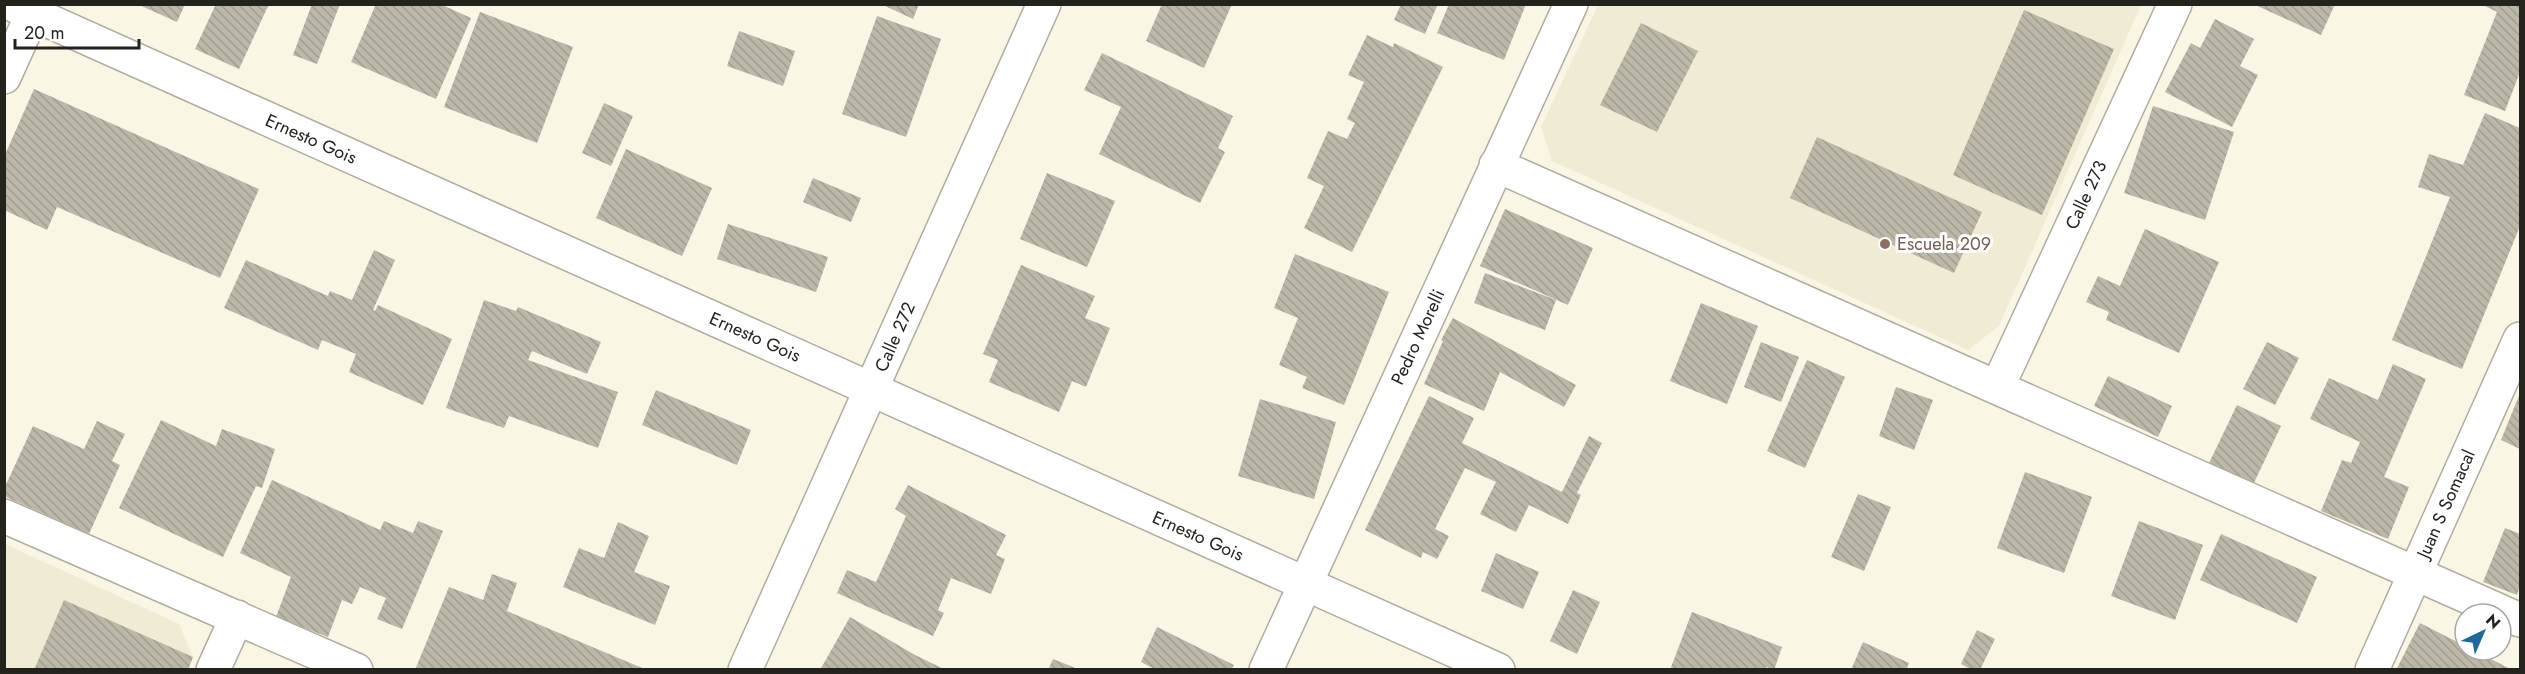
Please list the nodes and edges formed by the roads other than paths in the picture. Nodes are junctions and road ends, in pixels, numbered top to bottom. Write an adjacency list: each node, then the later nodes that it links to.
1 (1044, 4): 9 (street, Calle 272)
2 (1571, 4): 6 (street, Pedro Morelli)
3 (2175, 4): 8 (street, Calle 273)
4 (27, 8): 5 (street); 9 (street, Ernesto Gois)
5 (4, 77)
6 (1497, 165): 8 (street); 12 (street, Pedro Morelli)
7 (2520, 339): 11 (street, Juan S Somacal)
8 (1998, 386): 11 (street)
9 (872, 389): 12 (street, Ernesto Gois); 17 (street, Calle 272)
10 (4, 516): 13 (street)
11 (2416, 573): 14 (street); 20 (street, Juan S Somacal)
12 (1305, 584): 18 (street, Pedro Morelli); 19 (street, Ernesto Gois)
13 (237, 617): 15 (street); 16 (street)
14 (2520, 620)
15 (213, 669)
16 (356, 669)
17 (745, 669)
18 (1266, 669)
19 (1498, 669)
20 (2372, 669)

